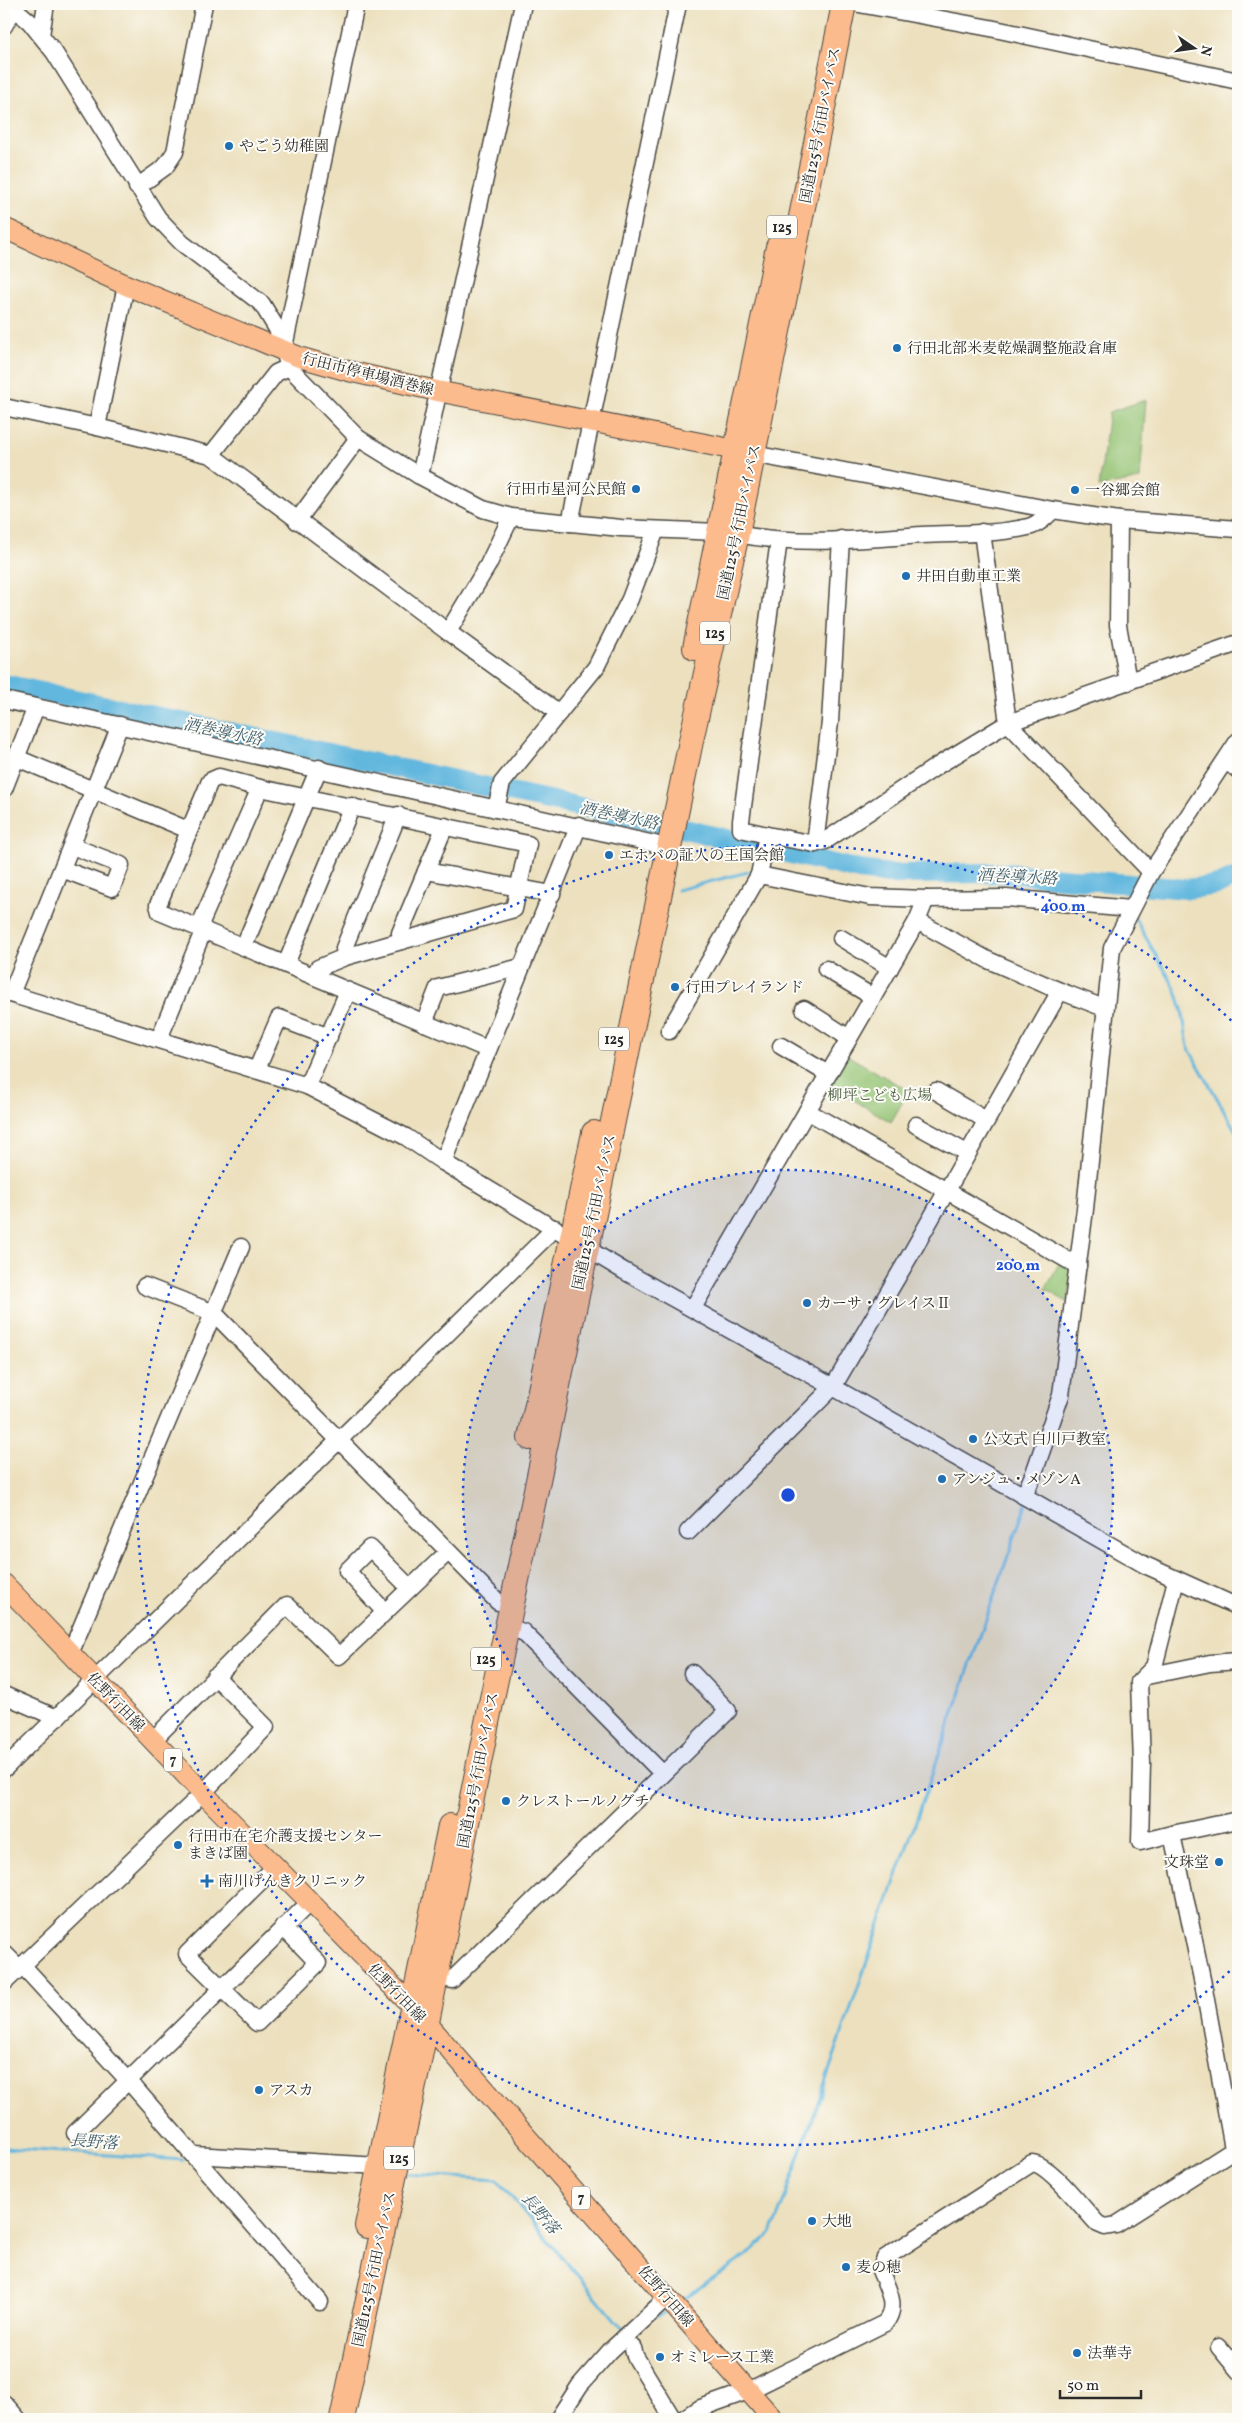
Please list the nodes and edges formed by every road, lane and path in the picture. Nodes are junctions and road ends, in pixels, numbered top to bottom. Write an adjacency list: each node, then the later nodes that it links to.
1 (46, 4): 13 (street)
2 (204, 4): 15 (street)
3 (356, 4): 18 (street)
4 (523, 4): 19 (street)
5 (678, 4): 21 (street)
6 (829, 4): 24 (highway, 国道125号 行田バイパス / 125)
7 (844, 4): 24 (highway, 国道125号 行田バイパス / 125)
8 (859, 4): 11 (street)
9 (12, 6): 12 (street); 13 (street)
10 (901, 6): 11 (street)
11 (953, 21): 14 (street)
12 (4, 26)
13 (41, 35): 15 (street)
14 (1238, 82)
15 (137, 187): 18 (street)
16 (4, 228): 17 (main road, 行田市停車場酒巻線)
17 (126, 285): 18 (main road, 行田市停車場酒巻線); 22 (street)
18 (286, 359): 19 (main road, 行田市停車場酒巻線); 23 (street); 25 (street)
19 (438, 391): 21 (main road, 行田市停車場酒巻線); 26 (street)
20 (4, 408): 22 (street)
21 (592, 420): 24 (main road, 行田市停車場酒巻線); 31 (street)
22 (97, 427): 25 (street)
23 (358, 438): 26 (street); 30 (street)
24 (744, 452): 27 (street); 35 (highway, 国道125号 行田バイパス / 125)
25 (210, 455): 30 (street)
26 (418, 475): 28 (street)
27 (1053, 510): 29 (street); 34 (street)
28 (511, 517): 31 (street); 38 (street)
29 (1119, 520): 32 (street); 40 (street)
30 (297, 521): 38 (street)
31 (570, 523): 33 (street)
32 (1238, 529)
33 (656, 530): 35 (street); 43 (street)
34 (982, 532): 36 (street); 44 (street)
35 (728, 533): 37 (street); 61 (highway, 国道125号 行田バイパス / 125)
36 (841, 539): 37 (street); 63 (street)
37 (779, 540): 62 (street)
38 (448, 632): 43 (street)
39 (1238, 643): 40 (street)
40 (1128, 682): 44 (street)
41 (4, 700): 42 (street)
42 (36, 707): 45 (street); 47 (street)
43 (559, 713): 55 (street)
44 (1008, 723): 63 (street); 68 (street)
45 (120, 725): 49 (street); 52 (street)
46 (1238, 741): 48 (street)
47 (16, 758): 51 (street); 52 (street)
48 (1232, 765): 68 (street)
49 (319, 768): 53 (street); 55 (street)
50 (260, 788): 53 (street); 59 (street); 74 (street)
51 (4, 789)
52 (94, 791): 59 (street); 64 (street)
53 (306, 797): 54 (street); 77 (street)
54 (352, 806): 56 (street); 79 (street)
55 (499, 806): 57 (street); 60 (street)
56 (398, 815): 58 (street); 78 (street)
57 (579, 825): 61 (street); 70 (street)
58 (445, 826): 60 (street); 66 (street)
59 (188, 830): 74 (street)
60 (495, 837): 69 (street)
61 (660, 842): 107 (highway, 国道125号 行田バイパス / 125)
62 (766, 844): 63 (street); 67 (street)
63 (815, 844)
64 (72, 846): 65 (street); 65 (street)
65 (62, 869): 86 (street)
66 (426, 871): 69 (street); 76 (street)
67 (760, 875): 71 (street); 91 (street)
68 (1150, 875): 72 (street)
69 (520, 887): 70 (street); 76 (street)
70 (552, 894): 80 (street)
71 (926, 899): 72 (street); 73 (street)
72 (1132, 909): 88 (street)
73 (917, 922): 81 (street); 85 (street)
74 (202, 928): 77 (street); 94 (street)
75 (841, 938): 81 (street)
76 (401, 941): 78 (street)
77 (244, 946): 79 (street)
78 (345, 958): 83 (street)
79 (286, 964): 83 (street)
80 (521, 967): 90 (street); 96 (street)
81 (890, 968): 87 (street)
82 (826, 969): 87 (street)
83 (314, 976): 84 (street)
84 (348, 990): 90 (street); 92 (street)
85 (1060, 991): 88 (street); 102 (street)
86 (6, 994): 94 (street)
87 (873, 997): 93 (street)
88 (1104, 1008): 109 (street)
89 (804, 1010): 93 (street)
90 (424, 1023): 96 (street)
91 (669, 1032)
92 (329, 1038): 97 (street); 99 (street)
93 (849, 1038): 98 (street)
94 (159, 1039): 97 (street)
95 (781, 1046): 98 (street)
96 (487, 1049): 105 (street)
97 (257, 1069): 99 (street)
98 (828, 1074): 101 (street)
99 (307, 1086): 105 (street)
100 (936, 1091): 102 (street)
101 (806, 1111): 106 (street); 111 (street)
102 (986, 1120): 104 (street)
103 (916, 1125): 104 (street)
104 (967, 1153): 106 (street)
105 (443, 1162): 107 (street)
106 (946, 1191): 109 (street); 113 (street)
107 (571, 1238): 111 (street); 114 (street); 121 (highway, 国道125号 行田バイパス / 125); 124 (highway, 国道125号 行田バイパス / 125)
108 (241, 1247): 112 (street)
109 (1078, 1266): 115 (street)
110 (145, 1286): 112 (street)
111 (693, 1308): 113 (street)
112 (214, 1313): 114 (street); 125 (street)
113 (833, 1386): 115 (street); 116 (street)
114 (339, 1440): 117 (street); 130 (street)
115 (1030, 1500): 118 (street)
116 (688, 1532)
117 (448, 1552): 120 (street); 121 (street)
118 (1176, 1580): 122 (street); 129 (street)
119 (4, 1584): 125 (main road, 佐野行田線 / 7)
120 (410, 1588): 123 (street); 123 (street)
121 (498, 1602): 147 (highway, 国道125号 行田バイパス / 125)
122 (1238, 1607)
123 (385, 1612): 128 (street)
124 (507, 1627): 135 (street); 144 (highway, 国道125号 行田バイパス / 125)
125 (70, 1654): 130 (main road, 佐野行田線 / 7)
126 (1238, 1661): 129 (street)
127 (692, 1673): 135 (street)
128 (215, 1676): 133 (street); 136 (street)
129 (1147, 1676): 138 (street)
130 (94, 1679): 132 (street); 133 (main road, 佐野行田線 / 7)
131 (4, 1695): 132 (street)
132 (57, 1718): 134 (street)
133 (153, 1740): 136 (main road, 佐野行田線 / 7)
134 (4, 1769)
135 (663, 1774): 144 (street)
136 (203, 1793): 139 (main road, 佐野行田線 / 7); 143 (street)
137 (1238, 1820): 138 (street)
138 (1172, 1834): 150 (street)
139 (276, 1866): 140 (main road, 佐野行田線 / 7); 146 (street)
140 (310, 1902): 141 (street); 147 (main road, 佐野行田線 / 7)
141 (283, 1927): 146 (street); 146 (street)
142 (4, 1953): 143 (street)
143 (20, 1967): 145 (street); 148 (street)
144 (436, 1977): 147 (highway, 国道125号 行田バイパス / 125)
145 (4, 1983)
146 (221, 1987): 148 (street)
147 (419, 2015): 152 (highway, 国道125号 行田バイパス / 125); 154 (main road, 佐野行田線 / 7); 162 (highway, 国道125号 行田バイパス / 125)
148 (127, 2079): 149 (street); 151 (street)
149 (75, 2133)
150 (1237, 2148): 158 (street)
151 (194, 2155): 152 (street); 153 (street)
152 (379, 2166): 161 (highway, 国道125号 行田バイパス / 125)
153 (320, 2302)
154 (674, 2304): 158 (main road, 佐野行田線 / 7); 163 (street)
155 (1219, 2347): 157 (street)
156 (633, 2348): 164 (street)
157 (1238, 2370)
158 (748, 2391): 165 (street); 166 (main road, 佐野行田線 / 7)
159 (4, 2403): 160 (street)
160 (18, 2419)
161 (328, 2419)
162 (342, 2419)
163 (558, 2419)
164 (673, 2419)
165 (683, 2419)
166 (773, 2419)

